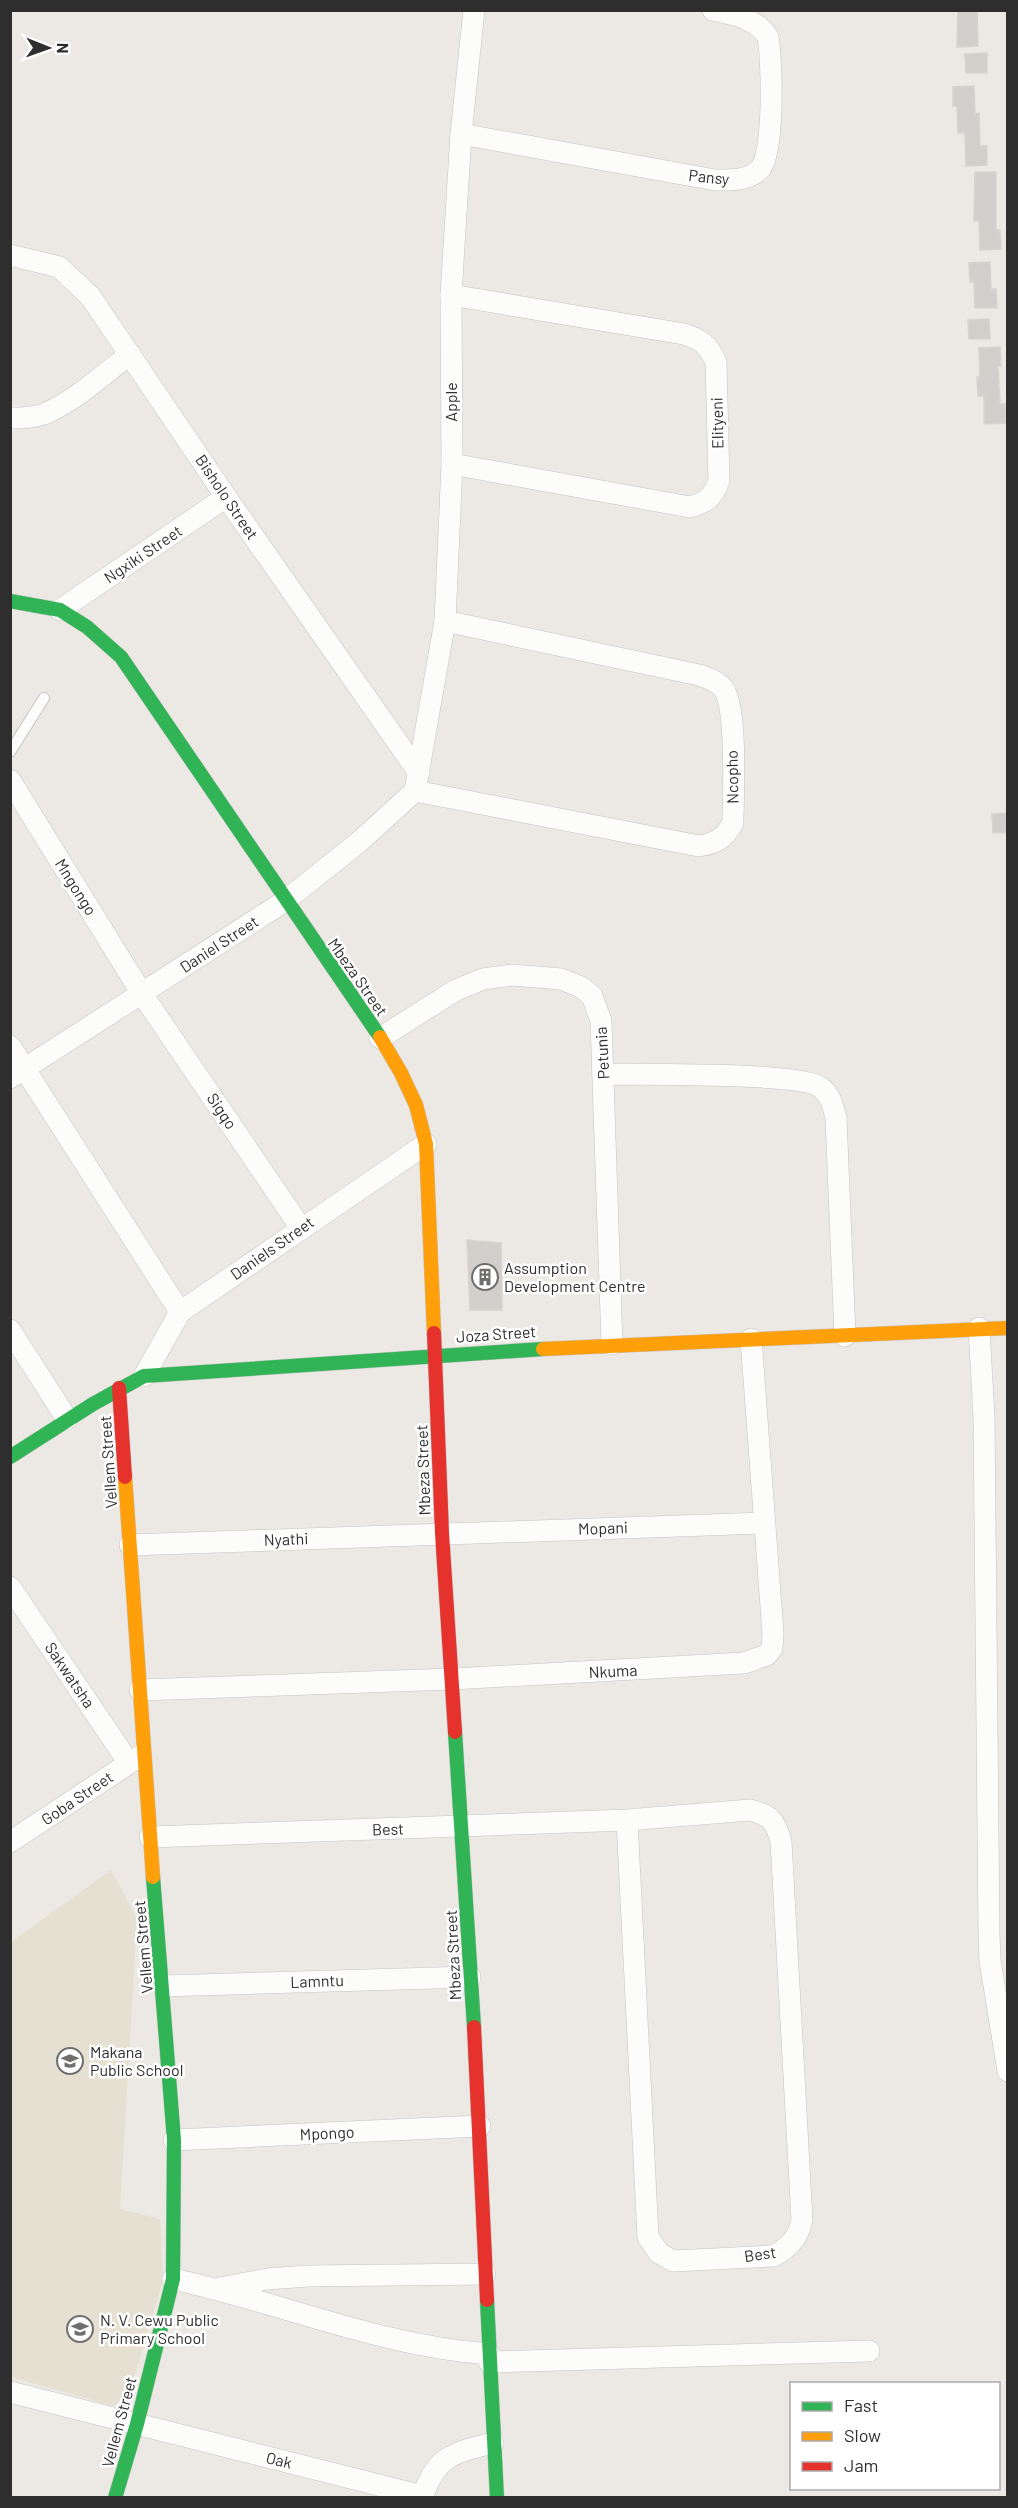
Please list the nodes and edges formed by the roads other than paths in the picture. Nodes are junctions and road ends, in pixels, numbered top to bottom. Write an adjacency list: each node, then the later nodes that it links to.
1 (474, 10): 3 (street, Apple)
2 (713, 10): 3 (street, Pansy)
3 (461, 134): 5 (street, Apple)
4 (10, 255): 6 (street, Bisholo Street)
5 (451, 295): 8 (street, Apple); 8 (street, Elityeni)
6 (130, 354): 7 (street); 9 (street, Bisholo Street)
7 (10, 418)
8 (452, 464): 12 (street, Apple)
9 (226, 497): 11 (street, Ngxiki Street); 16 (street, Bisholo Street)
10 (10, 601): 11 (street, Mbeza Street)
11 (60, 610): 17 (street, Mbeza Street)
12 (445, 621): 16 (street, Apple); 16 (street, Ncopho)
13 (44, 698): 14 (lane)
14 (10, 752)
15 (10, 780): 18 (street, Mngongo)
16 (417, 782): 17 (street, Daniel Street)
17 (285, 901): 18 (street, Daniel Street); 19 (street, Mbeza Street)
18 (142, 994): 21 (street, Daniel Street); 24 (street, Sigqo)
19 (380, 1038): 22 (street, Petunia); 23 (street, Mbeza Street)
20 (10, 1046): 21 (street)
21 (18, 1073): 25 (street)
22 (604, 1074): 29 (street); 31 (street, Petunia)
23 (426, 1144): 24 (street, Daniels Street); 32 (street, Mbeza Street)
24 (301, 1228): 25 (street, Daniels Street)
25 (180, 1312): 33 (street, Daniels Street)
26 (979, 1328): 27 (street, Joza Street); 29 (street, Joza Street); 50 (street)
27 (1008, 1328)
28 (10, 1330): 35 (street)
29 (845, 1336): 30 (street, Joza Street)
30 (751, 1339): 31 (street, Joza Street); 37 (street, Nkuma)
31 (612, 1344): 32 (street, Joza Street)
32 (436, 1355): 33 (street, Joza Street); 38 (street, Mbeza Street)
33 (144, 1376): 34 (street, Joza Street)
34 (119, 1388): 35 (street, Joza Street); 39 (street, Vellem Street)
35 (68, 1419): 36 (street, Joza Street)
36 (10, 1457)
37 (764, 1523): 38 (street, Mopani); 41 (street, Nkuma)
38 (442, 1533): 39 (street, Nyathi); 41 (street, Mbeza Street)
39 (130, 1545): 42 (street, Vellem Street)
40 (10, 1587): 43 (street, Sakwatsha)
41 (452, 1679): 42 (street, Nkuma); 45 (street, Mbeza Street)
42 (140, 1690): 43 (street, Vellem Street)
43 (136, 1758): 46 (street, Vellem Street); 47 (street, Goba Street)
44 (627, 1820): 44 (street, Best); 45 (street, Best)
45 (462, 1826): 46 (street, Best); 48 (street, Mbeza Street)
46 (150, 1837): 49 (street, Vellem Street)
47 (10, 1842)
48 (470, 1977): 49 (street, Lamntu); 51 (street, Mbeza Street)
49 (163, 1986): 52 (street, Vellem Street)
50 (1008, 2072)
51 (480, 2126): 52 (street, Mpongo); 53 (street, Mbeza Street)
52 (174, 2140): 54 (street, Vellem Street)
53 (485, 2274): 55 (street); 57 (street, Mbeza Street)
54 (173, 2279): 55 (street); 59 (street, Vellem Street)
55 (218, 2289): 57 (street)
56 (869, 2351): 57 (street)
57 (489, 2358): 60 (street, Mbeza Street)
58 (10, 2392): 59 (street, Oak)
59 (137, 2424): 61 (street, Oak); 62 (street, Vellem Street)
60 (493, 2443): 61 (street); 63 (street, Mbeza Street)
61 (422, 2497)
62 (116, 2498)
63 (497, 2498)

